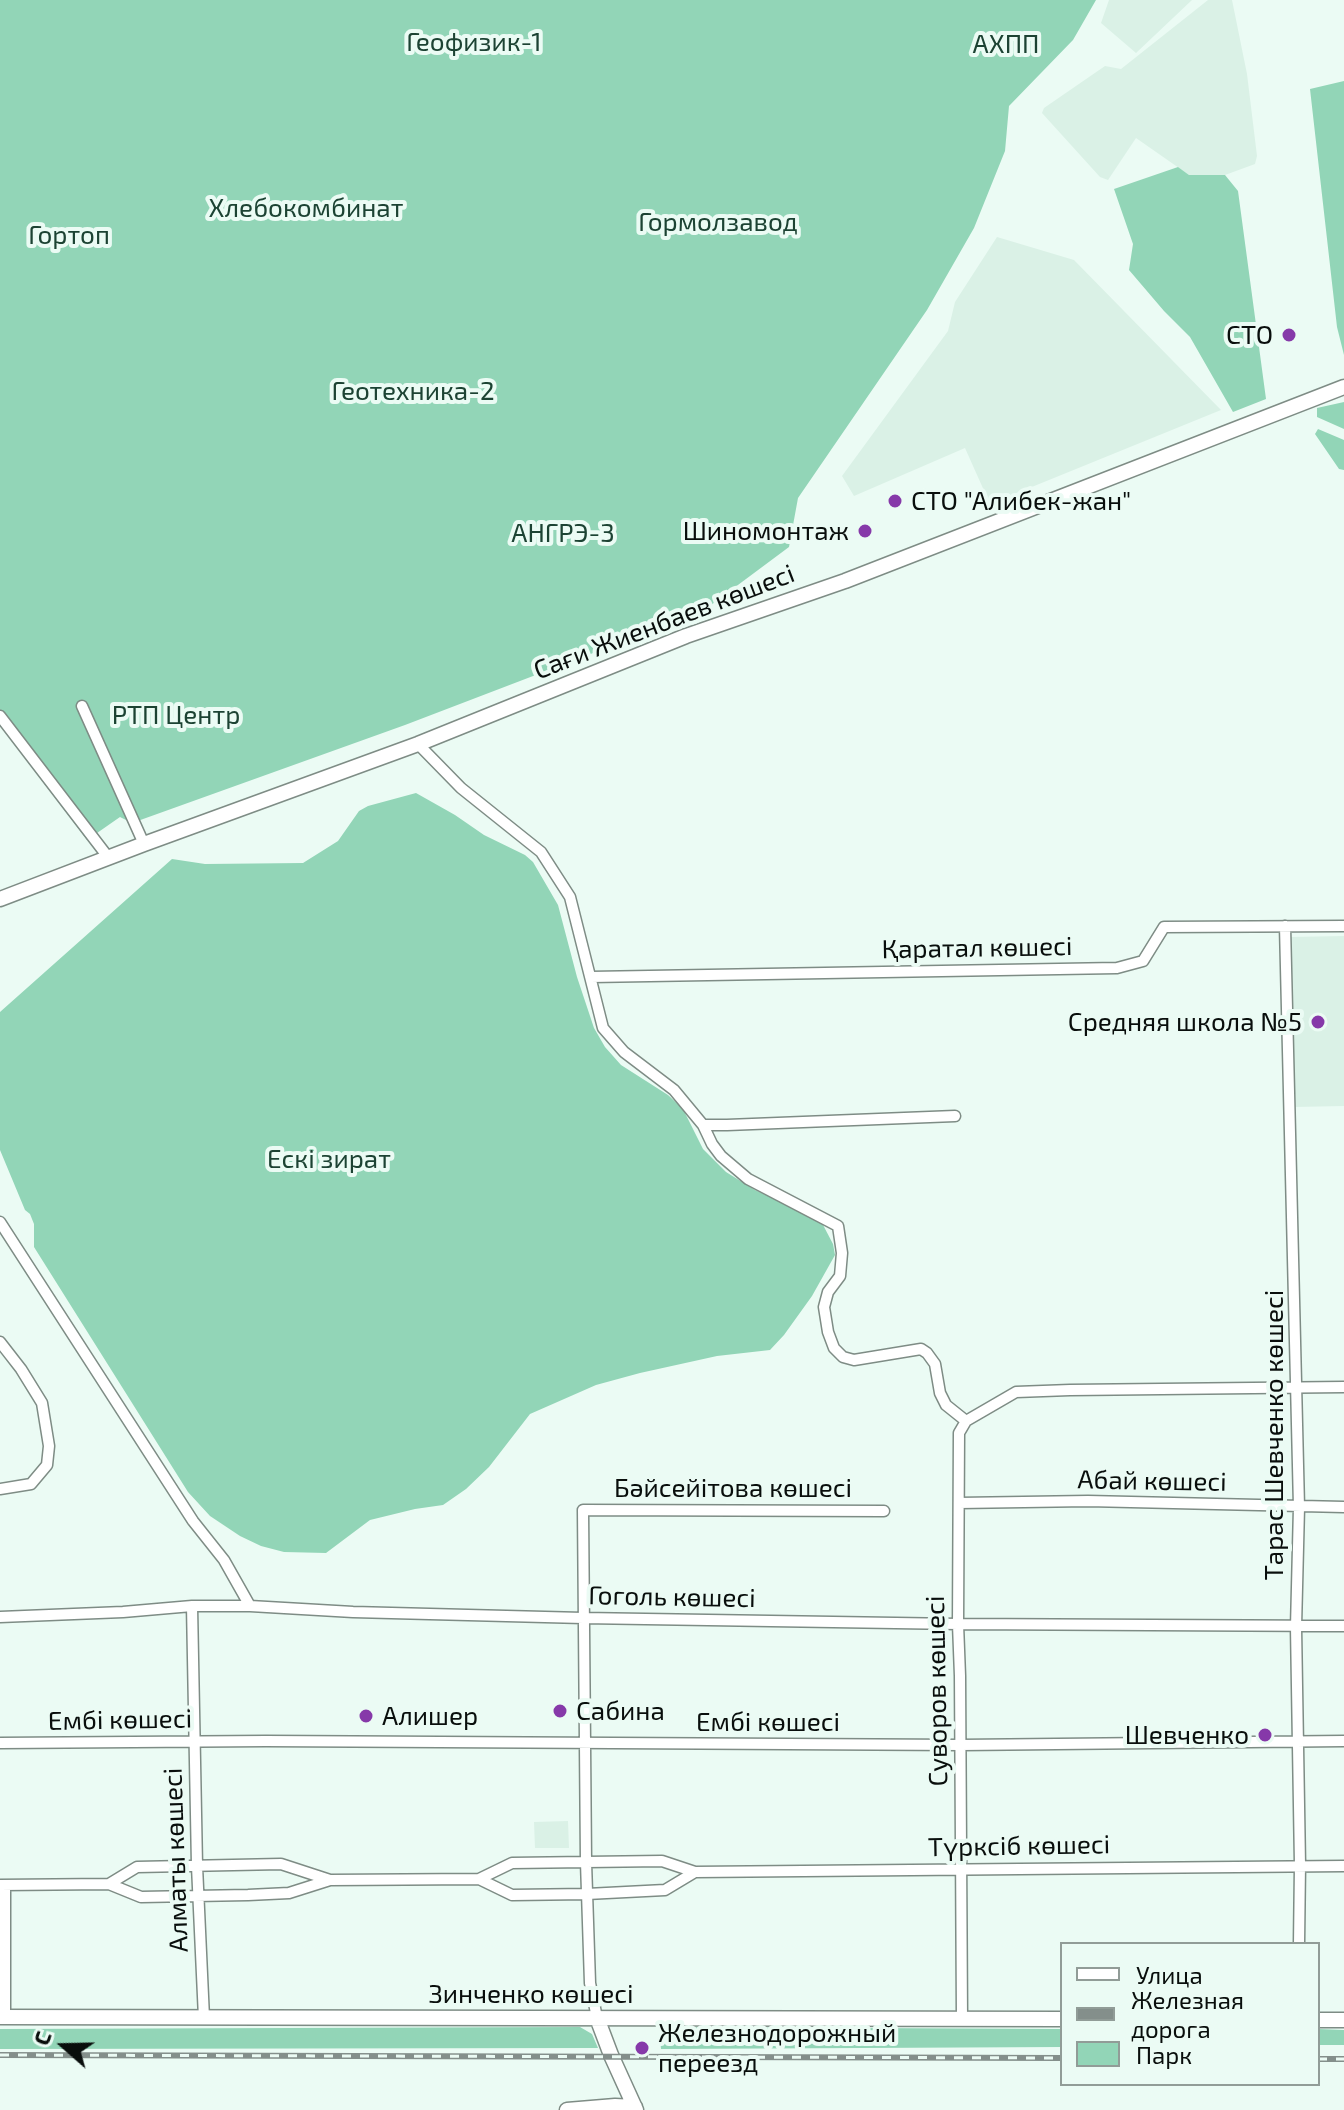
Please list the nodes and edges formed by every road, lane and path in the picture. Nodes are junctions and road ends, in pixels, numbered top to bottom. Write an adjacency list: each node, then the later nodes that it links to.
1 (1344, 387): 4 (main road, Сағи Жиенбаев көшесі)
2 (82, 706): 5 (street)
3 (0, 716): 6 (street)
4 (418, 744): 5 (main road, Сағи Жиенбаев көшесі); 10 (street)
5 (144, 844): 6 (main road, Сағи Жиенбаев көшесі)
6 (108, 857): 7 (main road, Сағи Жиенбаев көшесі)
7 (0, 899)
8 (1285, 926): 9 (street, Қаратал көшесі); 10 (street, Қаратал көшесі); 15 (street, Тарас Шевченко көшесі)
9 (1344, 926)
10 (591, 977): 12 (street)
11 (955, 1116): 12 (street)
12 (703, 1125): 17 (street)
13 (0, 1222): 24 (street)
14 (0, 1342): 18 (street)
15 (1296, 1387): 16 (street); 17 (street); 20 (street, Тарас Шевченко көшесі)
16 (1344, 1387)
17 (966, 1421): 19 (street, Суворов көшесі)
18 (0, 1489)
19 (959, 1503): 20 (street, Абай көшесі); 27 (street, Суворов көшесі)
20 (1299, 1507): 21 (street, Абай көшесі); 29 (street, Тарас Шевченко көшесі)
21 (1344, 1507)
22 (884, 1511): 26 (street, Бәйсейітова көшесі)
23 (192, 1606): 24 (street, Гоголь көшесі); 25 (street, Гоголь көшесі); 30 (street, Алматы көшесі)
24 (250, 1606): 26 (street, Гоголь көшесі)
25 (0, 1617)
26 (583, 1618): 27 (street, Гоголь көшесі); 34 (street)
27 (958, 1624): 29 (street, Гоголь көшесі); 35 (street, Суворов көшесі)
28 (1344, 1626): 29 (street, Гоголь көшесі)
29 (1296, 1627): 31 (street, Тарас Шевченко көшесі)
30 (194, 1741): 33 (street, Ембі көшесі); 34 (street, Ембі көшесі); 38 (street, Алматы көшесі)
31 (1298, 1741): 32 (street, Ембі көшесі); 35 (street, Ембі көшесі); 37 (street, Тарас Шевченко көшесі)
32 (1344, 1741)
33 (0, 1743)
34 (585, 1743): 35 (street, Ембі көшесі); 36 (street)
35 (961, 1745): 40 (street, Суворов көшесі)
36 (586, 1862): 41 (street, Түрксіб көшесі); 42 (street, Түрксіб көшесі); 46 (street)
37 (1300, 1865): 39 (street, Түрксіб көшесі); 40 (street, Түрксіб көшесі); 48 (street, Тарас Шевченко көшесі)
38 (197, 1866): 43 (street, Түрксіб көшесі); 44 (street, Түрксіб көшесі); 47 (street, Алматы көшесі)
39 (1344, 1866)
40 (960, 1869): 41 (street, Түрксіб көшесі); 52 (street, Суворов көшесі)
41 (695, 1872): 46 (street, Түрксіб көшесі)
42 (479, 1879): 43 (street, Түрксіб көшесі); 46 (street, Түрксіб көшесі)
43 (330, 1880): 47 (street, Түрксіб көшесі)
44 (109, 1884): 45 (street, Түрксіб көшесі); 47 (street, Түрксіб көшесі)
45 (2, 1885): 49 (street)
46 (587, 1894): 51 (street)
47 (199, 1896): 50 (street, Алматы көшесі)
48 (1299, 1942)
49 (2, 2017): 50 (main road, Зинченко көшесі)
50 (204, 2018): 51 (main road, Зинченко көшесі)
51 (597, 2018): 52 (main road, Зинченко көшесі); 56 (main road)
52 (962, 2019): 53 (main road, Зинченко көшесі)
53 (1060, 2019)
54 (1320, 2020): 55 (main road)
55 (1344, 2020)
56 (636, 2108): 57 (main road)
57 (567, 2110)

